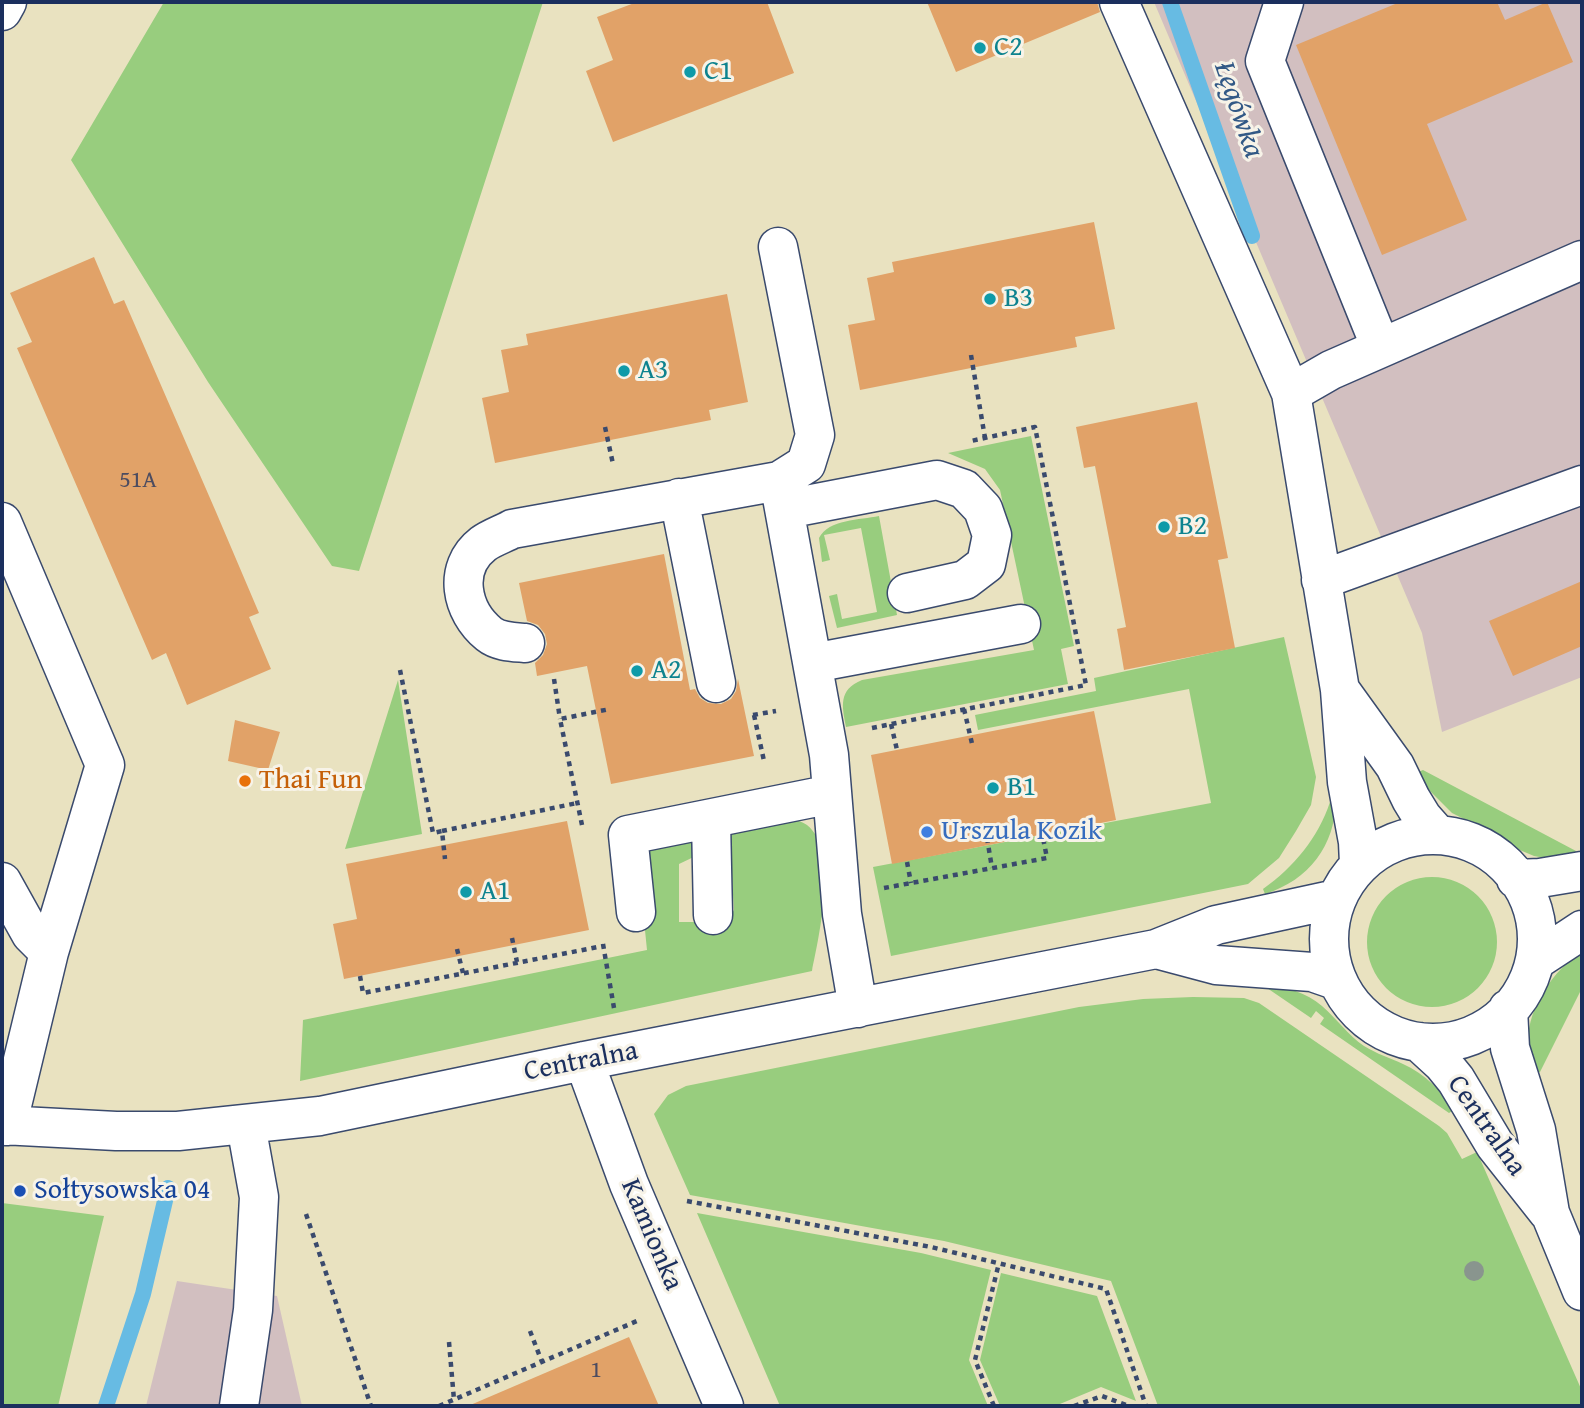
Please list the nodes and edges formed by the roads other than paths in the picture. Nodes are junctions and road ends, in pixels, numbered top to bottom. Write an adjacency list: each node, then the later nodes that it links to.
1 (8, 2): 4 (street)
2 (1119, 2): 8 (street)
3 (1284, 2): 7 (street)
4 (2, 11)
5 (778, 247): 10 (street)
6 (1582, 260): 7 (street)
7 (1381, 348): 8 (street)
8 (1291, 393): 13 (street)
9 (1582, 485): 13 (street)
10 (782, 495): 11 (street); 14 (street); 17 (street)
11 (679, 498): 16 (street); 18 (street)
12 (2, 522): 32 (street)
13 (1321, 580): 19 (street)
14 (907, 593)
15 (1021, 624): 17 (street)
16 (525, 643)
17 (813, 663): 20 (street)
18 (716, 682)
19 (1340, 690): 22 (street); 23 (street)
20 (832, 794): 21 (street); 35 (street)
21 (711, 820): 28 (street); 29 (street)
22 (1437, 834): 23 (street); 25 (street)
23 (1359, 864): 27 (street)
24 (1582, 871): 25 (street)
25 (1516, 878): 33 (street)
26 (2, 882): 32 (street)
27 (1336, 899): 31 (street, Centralna); 34 (street)
28 (636, 912)
29 (713, 915)
30 (1582, 930): 33 (street)
31 (1156, 949): 34 (street, Centralna); 35 (street, Centralna)
32 (49, 952): 39 (street)
33 (1535, 961): 36 (street)
34 (1338, 981): 37 (street)
35 (858, 1008): 38 (street, Centralna)
36 (1508, 1009): 37 (street); 41 (street, Centralna)
37 (1419, 1042): 41 (street, Centralna)
38 (584, 1061): 40 (street, Centralna); 44 (street, Kamionka)
39 (4, 1125): 40 (street, Centralna)
40 (246, 1125): 43 (street)
41 (1550, 1213): 42 (street, Centralna)
42 (1582, 1291)
43 (239, 1406)
44 (724, 1406)

